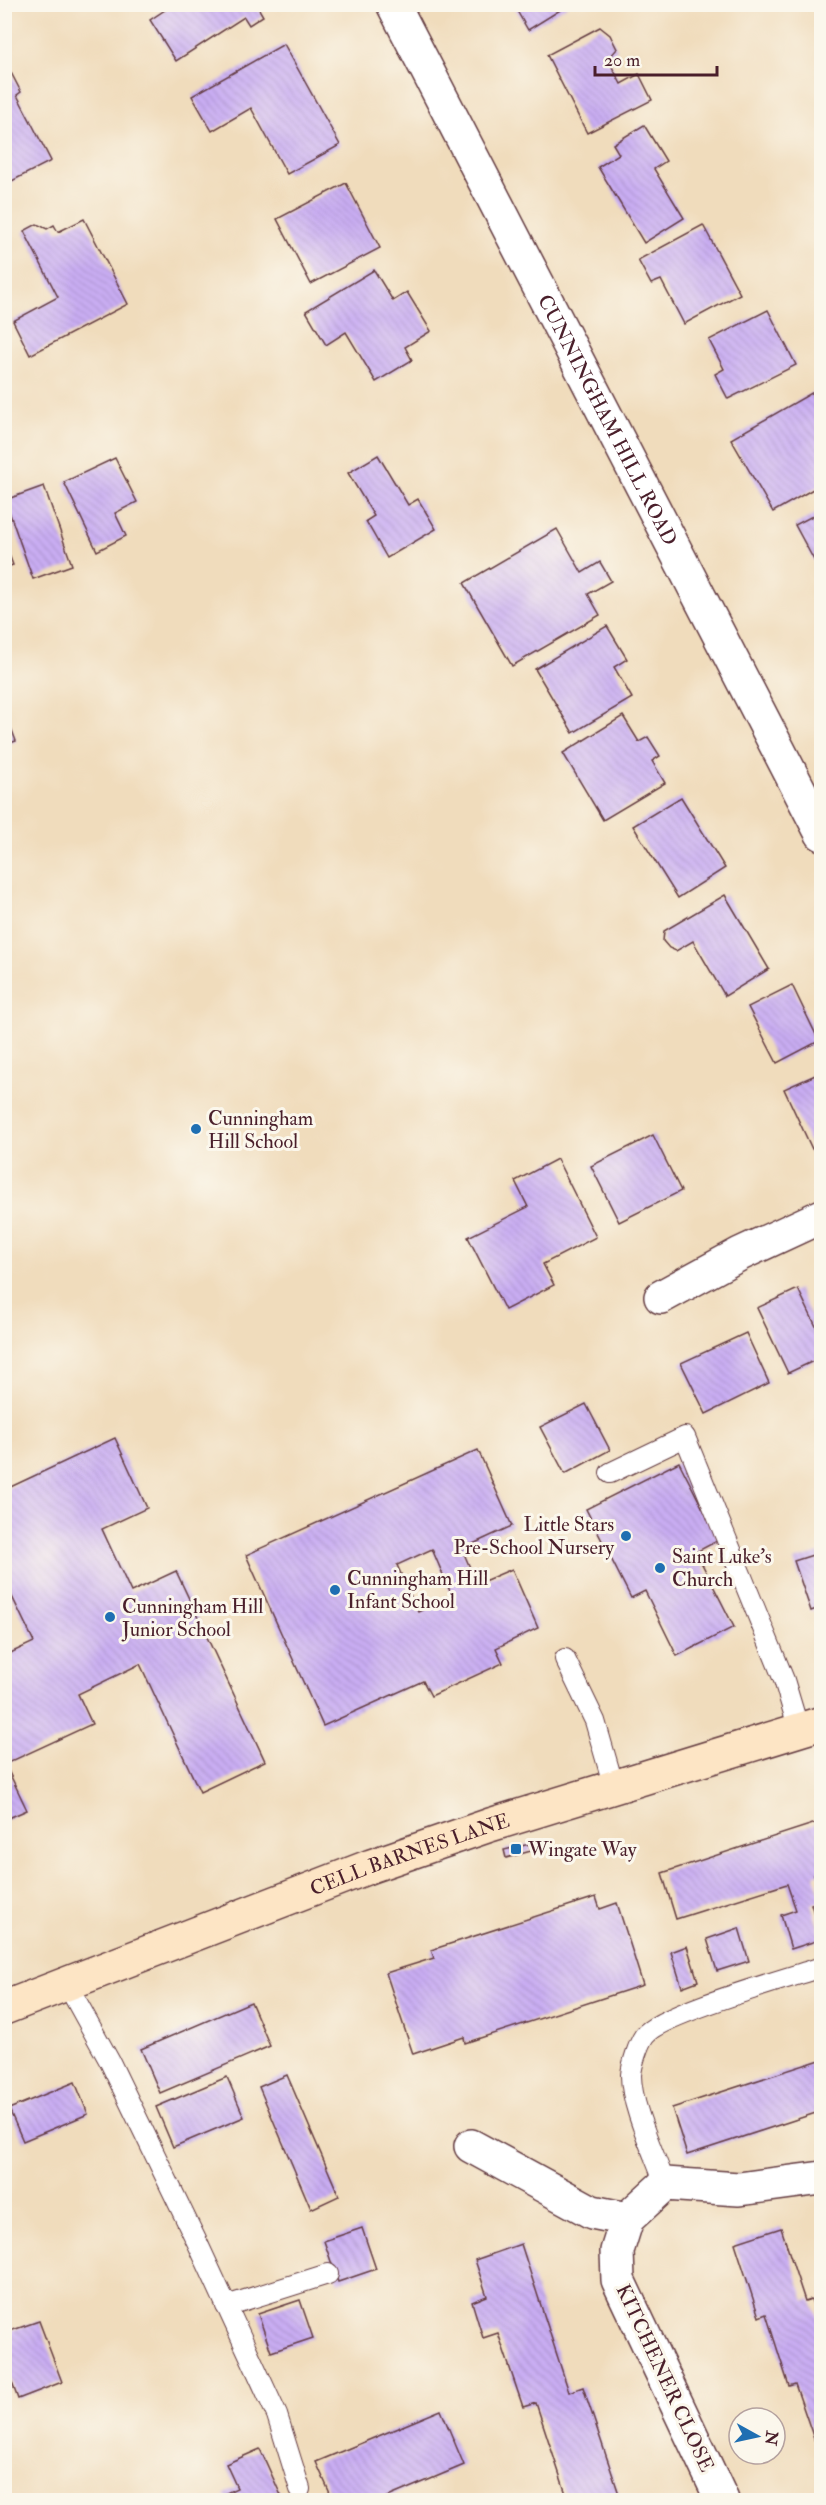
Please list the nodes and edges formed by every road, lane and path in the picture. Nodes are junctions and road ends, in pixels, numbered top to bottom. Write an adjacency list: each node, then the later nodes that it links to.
1 (393, 4): 2 (street, CUNNINGHAM HILL ROAD)
2 (822, 834)
3 (822, 1216): 4 (street)
4 (661, 1298)
5 (610, 1473): 7 (lane)
6 (565, 1659): 8 (lane)
7 (810, 1726): 8 (street, CELL BARNES LANE)
8 (614, 1787): 10 (street, CELL BARNES LANE)
9 (822, 1967): 14 (lane)
10 (67, 1984): 11 (street, CELL BARNES LANE); 17 (lane)
11 (4, 2008)
12 (471, 2146): 15 (street)
13 (822, 2178): 14 (street)
14 (665, 2184): 15 (street, KITCHENER CLOSE)
15 (627, 2219): 19 (street, KITCHENER CLOSE)
16 (328, 2274): 17 (lane)
17 (226, 2306): 18 (lane)
18 (300, 2489)
19 (722, 2500)

